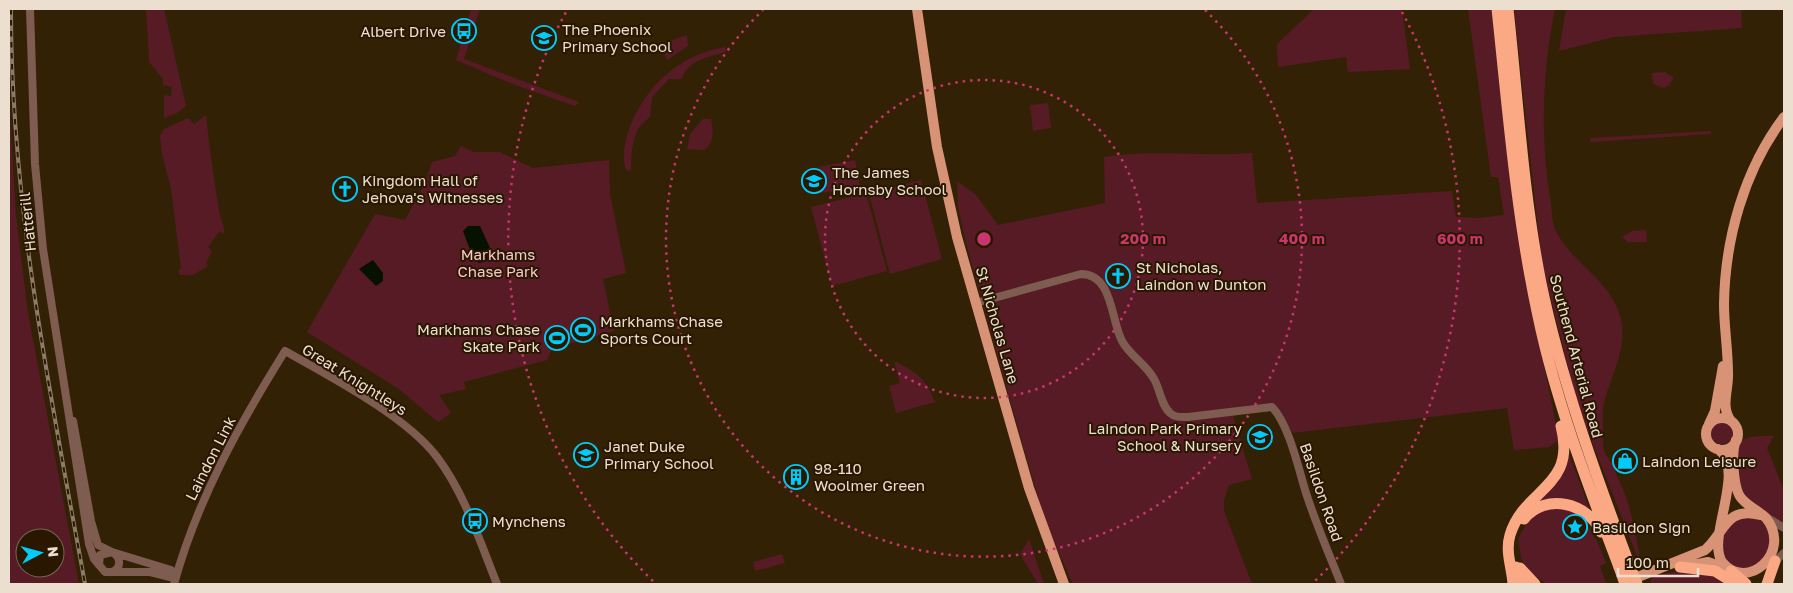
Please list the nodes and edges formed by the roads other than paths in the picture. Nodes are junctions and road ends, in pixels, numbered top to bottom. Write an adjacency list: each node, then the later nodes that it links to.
1 (30, 9): 10 (street, Hatterill)
2 (918, 9): 6 (main road, St Nicholas Lane)
3 (1497, 9): 7 (highway, Southend Arterial Road)
4 (1508, 9): 22 (highway, Southend Arterial Road)
5 (1784, 118): 8 (main road)
6 (976, 303): 33 (main road, St Nicholas Lane); 34 (street, Basildon Road)
7 (1538, 318): 22 (highway, Southend Arterial Road); 35 (highway)
8 (1726, 347): 11 (main road); 12 (main road)
9 (285, 351): 21 (street, Laindon Link); 32 (street, Great Knightleys)
10 (61, 371): 19 (street); 24 (street)
11 (1731, 420): 12 (main road); 13 (main road)
12 (1708, 425): 14 (main road)
13 (1736, 440): 14 (main road); 15 (main road)
14 (1718, 449): 17 (main road)
15 (1766, 518): 16 (street); 17 (main road); 20 (main road)
16 (1784, 528)
17 (1719, 532): 26 (main road); 27 (main road)
18 (1514, 546): 22 (highway); 36 (highway); 37 (highway)
19 (112, 552): 24 (street); 25 (street); 28 (street)
20 (1780, 557): 27 (main road); 43 (highway)
21 (180, 562): 25 (street); 30 (street, Laindon Link)
22 (1624, 564): 39 (highway, Southend Arterial Road, bridge); 40 (highway, Southend Arterial Road, bridge)
23 (1680, 567): 26 (main road); 27 (main road); 41 (highway)
24 (100, 568): 28 (street)
25 (166, 568): 30 (street)
26 (1662, 569): 38 (main road)
27 (1731, 571): 42 (highway)
28 (112, 572): 29 (street)
29 (156, 573): 30 (street); 31 (street)
30 (175, 580)
31 (168, 584)
32 (497, 584)
33 (1064, 584)
34 (1341, 584)
35 (1513, 584)
36 (1523, 584)
37 (1534, 584)
38 (1620, 584)
39 (1625, 584)
40 (1637, 584)
41 (1736, 584)
42 (1746, 584)
43 (1767, 584)

